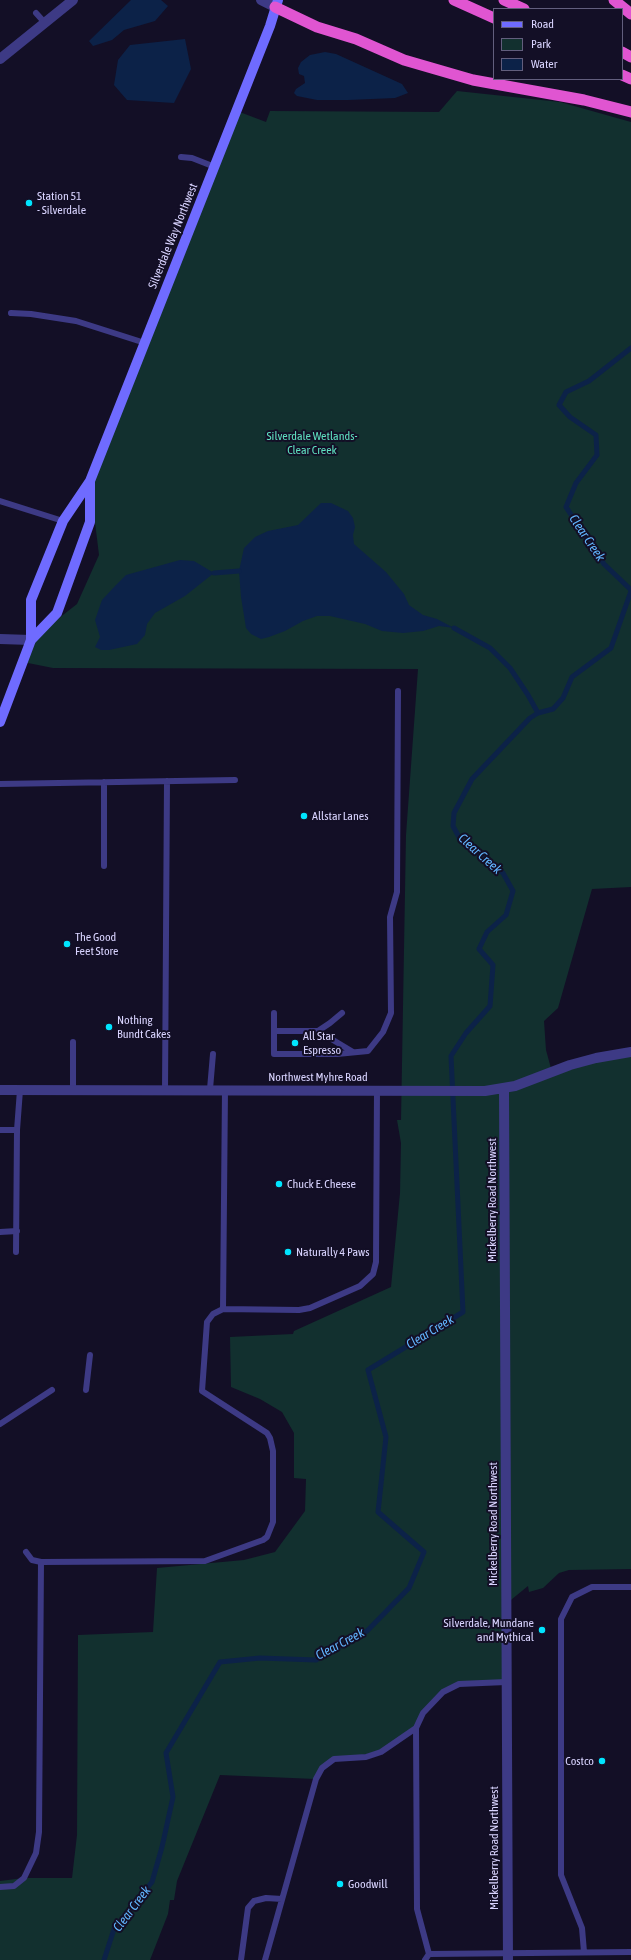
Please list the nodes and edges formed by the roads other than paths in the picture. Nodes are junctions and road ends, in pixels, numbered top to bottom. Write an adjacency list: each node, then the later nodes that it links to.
1 (73, 0): 11 (street)
2 (261, 0): 6 (street)
3 (454, 0): 10 (highway)
4 (504, 0): 7 (highway)
5 (614, 0): 9 (highway)
6 (277, 4): 13 (highway); 15 (main road, Silverdale Way Northwest)
7 (522, 8)
8 (36, 13): 11 (lane)
9 (631, 14)
10 (493, 18)
11 (45, 23): 12 (street)
12 (1, 57)
13 (631, 112)
14 (181, 157): 15 (lane)
15 (215, 166): 17 (main road, Silverdale Way Northwest)
16 (11, 313): 17 (lane)
17 (145, 343): 18 (main road, Silverdale Way Northwest)
18 (90, 481): 20 (main road, Silverdale Way Northwest); 22 (main road, Silverdale Way Northwest)
19 (0, 501): 20 (lane)
20 (63, 521): 22 (main road, Silverdale Way Northwest)
21 (0, 639): 22 (street)
22 (30, 640): 24 (main road, Silverdale Way Northwest)
23 (398, 691): 35 (lane)
24 (0, 722)
25 (235, 780): 26 (lane)
26 (167, 781): 27 (lane); 44 (lane)
27 (104, 782): 28 (lane); 29 (lane)
28 (0, 784)
29 (104, 866)
30 (274, 1013): 32 (lane)
31 (342, 1013): 33 (lane)
32 (274, 1031): 33 (lane); 35 (lane)
33 (318, 1031): 35 (lane)
34 (73, 1042): 43 (lane)
35 (352, 1052)
36 (631, 1052): 40 (street, Northwest Myhre Road)
37 (213, 1054): 38 (lane)
38 (210, 1089): 39 (street, Northwest Myhre Road); 44 (street, Northwest Myhre Road)
39 (225, 1089): 45 (street, Northwest Myhre Road); 51 (lane)
40 (504, 1089): 45 (street, Northwest Myhre Road); 59 (street, Mickelberry Road Northwest)
41 (0, 1090): 42 (street, Northwest Myhre Road)
42 (20, 1090): 43 (street, Northwest Myhre Road); 47 (lane)
43 (73, 1090): 44 (street, Northwest Myhre Road)
44 (165, 1090)
45 (377, 1090): 51 (lane)
46 (0, 1130): 47 (lane)
47 (17, 1130): 48 (lane)
48 (17, 1231): 49 (lane); 50 (lane)
49 (0, 1232)
50 (16, 1252)
51 (223, 1309): 57 (lane)
52 (90, 1355): 54 (lane)
53 (52, 1390): 55 (lane)
54 (86, 1390)
55 (0, 1424)
56 (26, 1552): 57 (lane)
57 (41, 1562): 61 (lane)
58 (631, 1586): 63 (lane)
59 (506, 1682): 60 (lane); 66 (street, Mickelberry Road Northwest)
60 (416, 1728): 62 (lane); 65 (lane)
61 (0, 1887)
62 (282, 1898): 67 (lane); 68 (lane)
63 (584, 1952): 64 (lane); 66 (lane)
64 (631, 1952)
65 (428, 1954): 66 (lane); 69 (lane)
66 (508, 1956)
67 (241, 1960)
68 (265, 1960)
69 (425, 1960)

